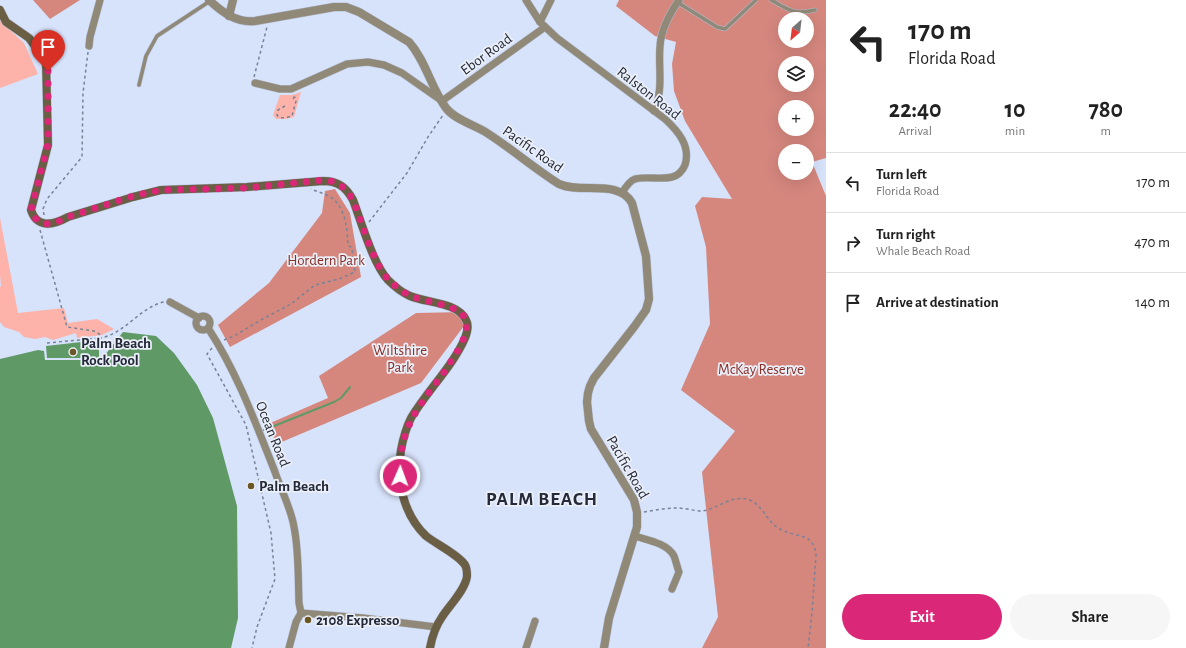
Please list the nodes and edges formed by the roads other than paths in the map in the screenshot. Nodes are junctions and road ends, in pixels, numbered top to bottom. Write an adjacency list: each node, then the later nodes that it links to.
1 (100, 0): 13 (street)
2 (209, 0): 11 (street, Pacific Road); 15 (lane)
3 (233, 0): 11 (street)
4 (526, 0): 12 (street, Ralston Road)
5 (552, 0): 12 (street, Ebor Road)
6 (756, 0): 8 (lane)
7 (771, 0): 10 (lane)
8 (678, 1): 17 (street)
9 (0, 10): 24 (main road)
10 (815, 10)
11 (229, 16): 16 (street, Pacific Road)
12 (542, 25): 16 (street, Ebor Road); 17 (street, Ralston Road)
13 (89, 46)
14 (255, 83): 16 (street)
15 (139, 85)
16 (442, 101): 18 (street, Pacific Road)
17 (654, 111): 18 (street, Ralston Road)
18 (622, 193): 20 (street, Pacific Road)
19 (170, 302): 22 (street, Ocean Road)
20 (635, 536): 21 (street); 28 (street, Pacific Road)
21 (672, 589)
22 (301, 613): 24 (street); 25 (street, Ocean Road)
23 (535, 621): 27 (street)
24 (436, 627): 26 (main road)
25 (289, 648)
26 (430, 648)
27 (526, 648)
28 (604, 648)

